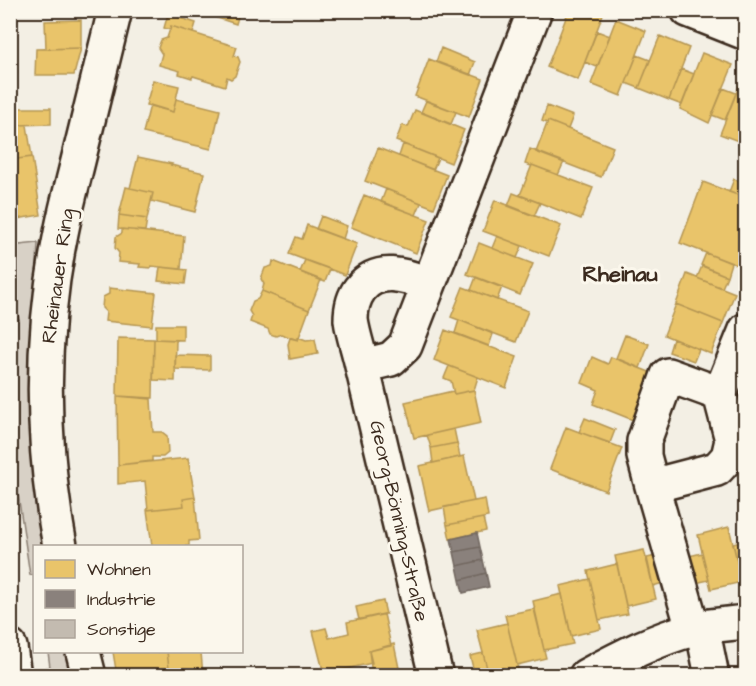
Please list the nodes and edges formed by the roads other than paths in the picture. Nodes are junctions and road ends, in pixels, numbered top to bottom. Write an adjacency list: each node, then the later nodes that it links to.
1 (115, 10): 10 (street, Rheinauer Ring)
2 (534, 10): 5 (street)
3 (688, 10): 4 (street)
4 (746, 33)
5 (428, 284): 7 (street); 7 (street, Georg-Bönning-Straße)
6 (746, 330): 8 (street)
7 (362, 366): 15 (street, Georg-Bönning-Straße)
8 (720, 394): 9 (street); 9 (street)
9 (652, 486): 12 (street)
10 (60, 545)
11 (746, 622): 12 (street)
12 (698, 628): 16 (street); 17 (street)
13 (83, 653): 14 (street)
14 (88, 675)
15 (436, 675)
16 (586, 675)
17 (712, 675)

